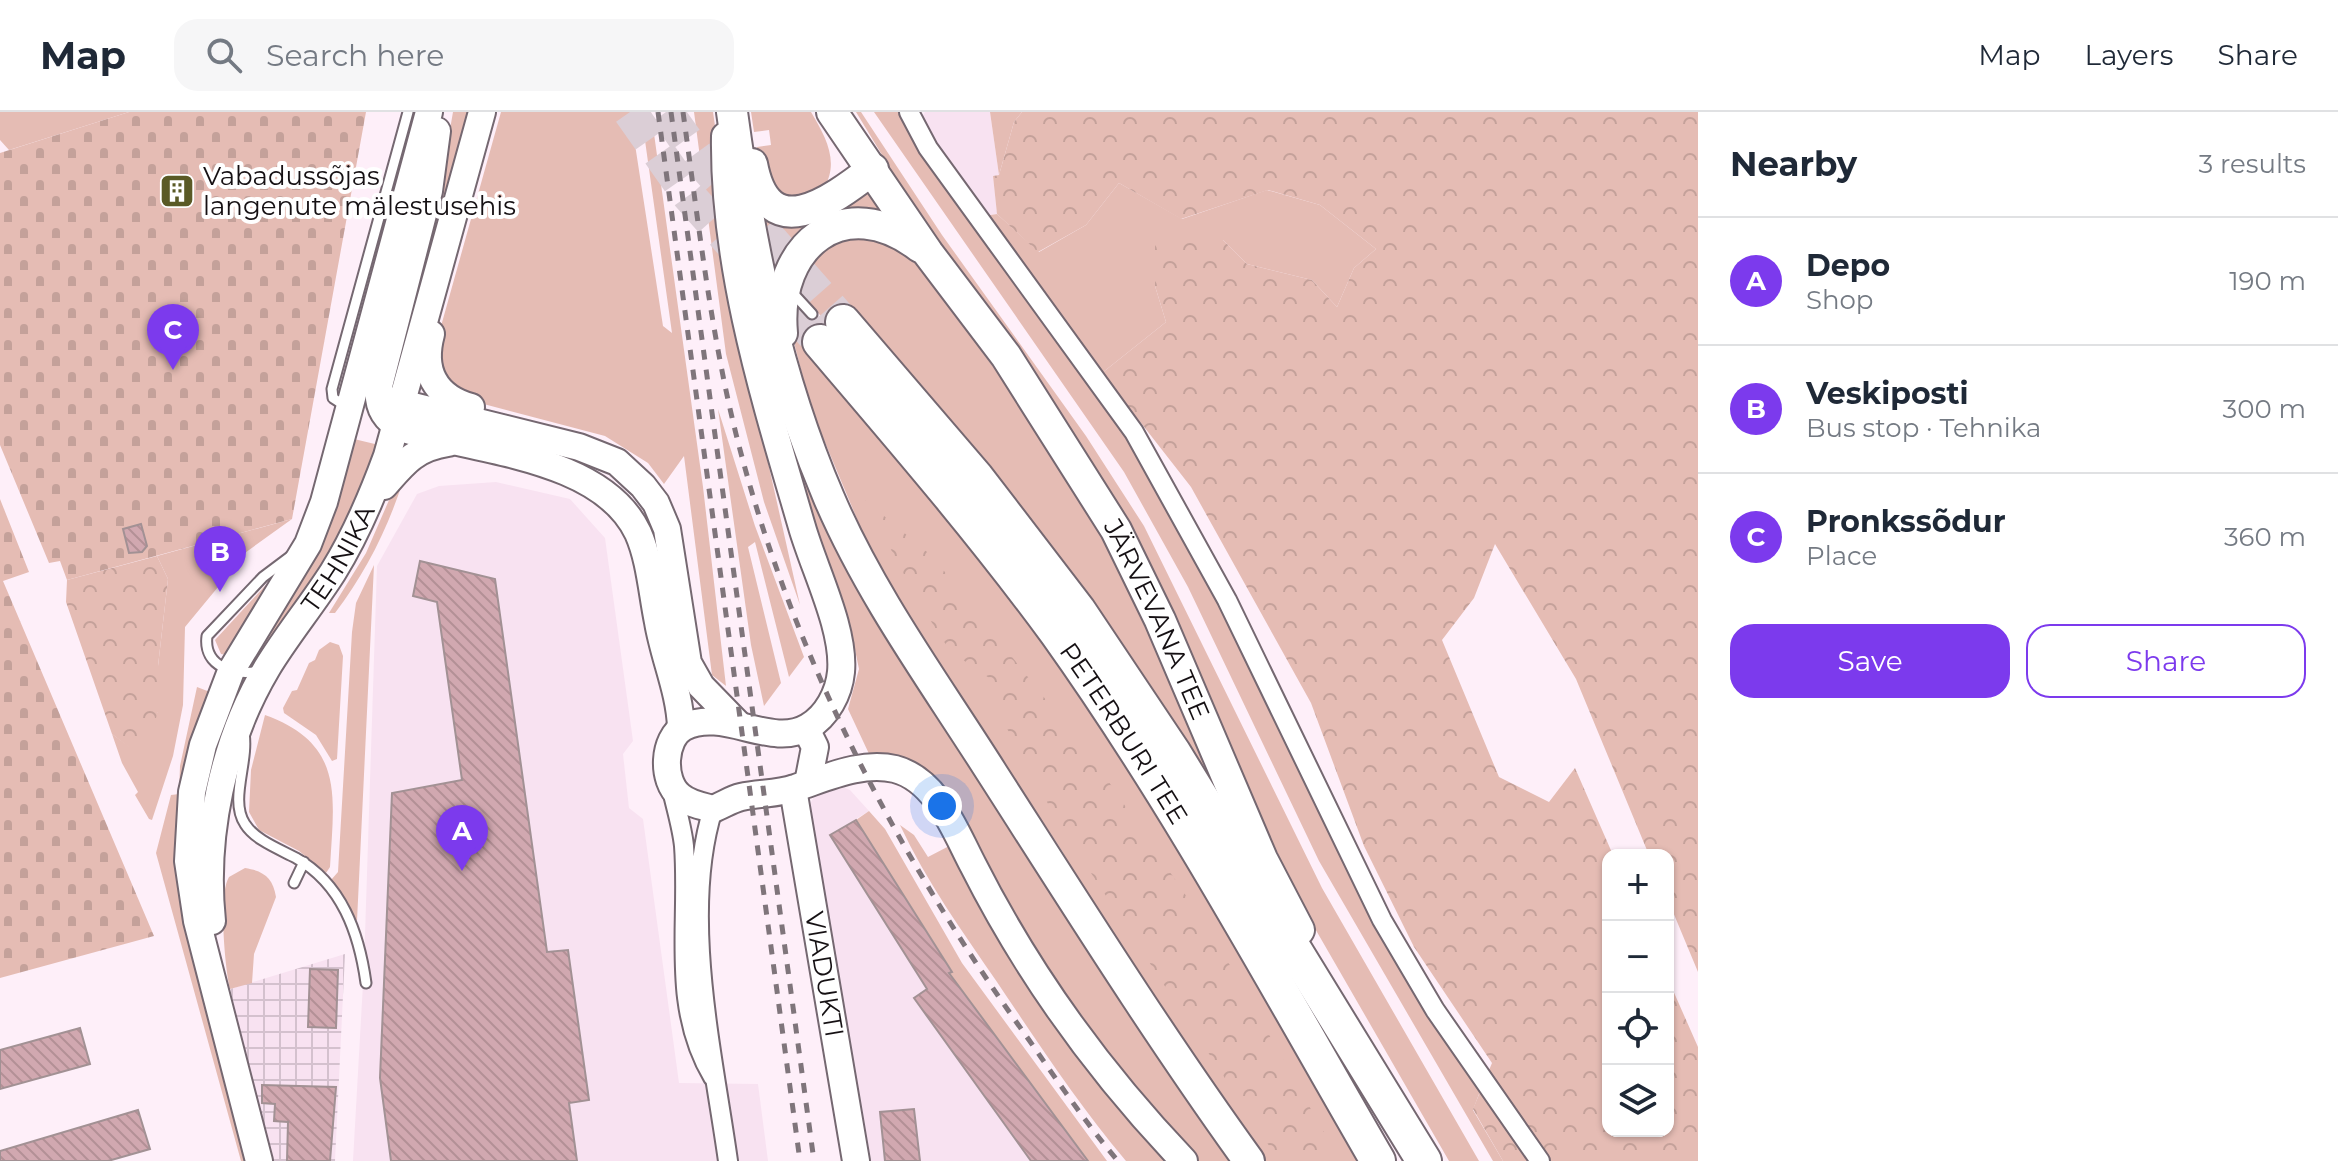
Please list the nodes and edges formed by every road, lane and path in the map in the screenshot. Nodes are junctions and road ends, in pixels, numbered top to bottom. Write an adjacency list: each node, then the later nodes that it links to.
1 (408, 112): 17 (lane)
2 (429, 112): 17 (street, TEHNIKA)
3 (439, 112): 16 (street)
4 (482, 112): 12 (street, TEHNIKA)
5 (726, 112): 27 (street)
6 (735, 112): 10 (main road); 15 (main road)
7 (830, 112): 9 (main road, JÄRVEVANA TEE); 10 (main road)
8 (909, 112): 44 (street)
9 (873, 169): 10 (main road); 11 (main road, JÄRVEVANA TEE)
10 (824, 204)
11 (928, 253): 13 (main road); 36 (main road, JÄRVEVANA TEE)
12 (432, 284): 16 (street, TEHNIKA); 18 (street)
13 (785, 285): 14 (lane); 15 (main road)
14 (825, 326): 36 (highway, PETERBURI TEE); 42 (highway, PETERBURI TEE)
15 (787, 387): 41 (main road)
16 (391, 409): 17 (street); 18 (street); 19 (street); 20 (street, TEHNIKA)
17 (349, 413): 21 (street, TEHNIKA)
18 (495, 426): 25 (street)
19 (455, 442): 20 (street); 26 (street)
20 (371, 501): 22 (street, TEHNIKA)
21 (308, 544): 23 (street, TEHNIKA); 23 (lane)
22 (267, 669): 23 (lane); 24 (street, TEHNIKA)
23 (231, 671): 34 (street, TEHNIKA)
24 (242, 723): 31 (lane); 34 (street, TEHNIKA)
25 (737, 723): 26 (street); 27 (street)
26 (681, 728): 28 (street)
27 (806, 729): 29 (street, VIADUKTI)
28 (670, 783): 30 (street); 35 (street)
29 (801, 786): 30 (street); 39 (street, VIADUKTI); 40 (street)
30 (713, 809): 35 (street)
31 (304, 862): 32 (lane); 33 (lane)
32 (294, 883)
33 (366, 983)
34 (219, 996): 37 (street, TEHNIKA)
35 (714, 1080): 38 (street)
36 (1382, 1088): 43 (highway, JÄRVEVANA TEE)
37 (259, 1161)
38 (728, 1161)
39 (856, 1161)
40 (1184, 1161)
41 (1249, 1161)
42 (1378, 1161)
43 (1424, 1161)
44 (1540, 1161)

